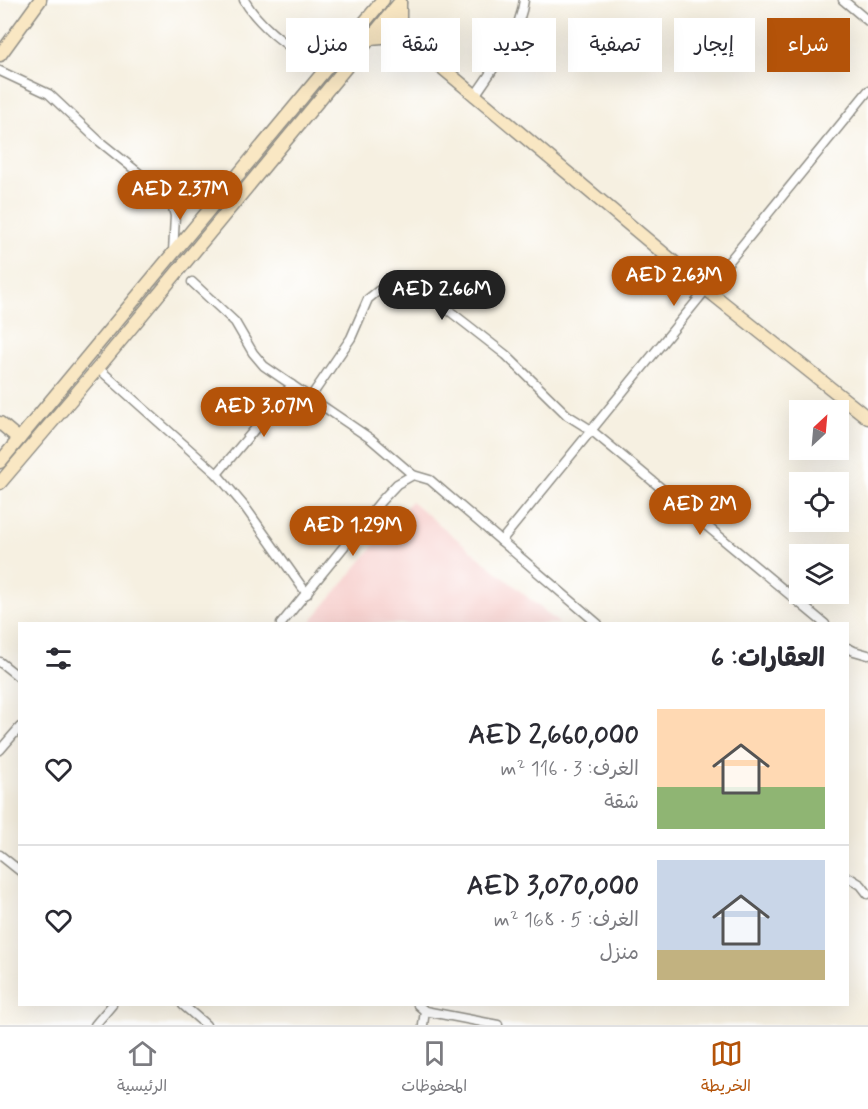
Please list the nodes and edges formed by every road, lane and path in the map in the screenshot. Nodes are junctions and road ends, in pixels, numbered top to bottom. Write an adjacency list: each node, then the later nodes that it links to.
1 (40, 0): 13 (main road)
2 (244, 0): 12 (street)
3 (524, 0): 18 (street)
4 (843, 0): 9 (street)
5 (401, 1): 8 (main road); 11 (main road)
6 (377, 2): 7 (main road)
7 (364, 18)
8 (400, 18)
9 (868, 21)
10 (381, 37): 11 (main road)
11 (371, 38): 22 (main road)
12 (286, 43)
13 (0, 55)
14 (0, 71): 19 (street)
15 (322, 72): 19 (main road)
16 (445, 72): 18 (main road)
17 (868, 91): 21 (street)
18 (474, 97): 21 (main road)
19 (173, 252): 29 (main road)
20 (192, 282): 23 (street)
21 (706, 289): 25 (main road); 28 (street)
22 (98, 368): 31 (street); 33 (main road)
23 (292, 385): 24 (street); 31 (street)
24 (310, 398): 28 (street); 32 (street)
25 (864, 415): 27 (main road)
26 (0, 423): 29 (main road)
27 (868, 426)
28 (591, 430): 34 (street); 38 (street)
29 (19, 439): 30 (main road)
30 (0, 462)
31 (217, 474): 35 (street)
32 (413, 475): 34 (street); 35 (street)
33 (0, 483)
34 (501, 541): 37 (street)
35 (307, 594): 36 (street)
36 (283, 622)
37 (595, 622)
38 (823, 622)
39 (849, 648): 40 (street)
40 (868, 655)
41 (0, 662): 42 (street)
42 (18, 676)
43 (18, 729): 44 (street)
44 (0, 750)
45 (0, 855): 46 (street)
46 (18, 869)
47 (849, 879): 48 (street)
48 (868, 894)
49 (111, 1006): 52 (street)
50 (184, 1006): 53 (street)
51 (421, 1008): 54 (street); 55 (street)
52 (95, 1025)
53 (206, 1025)
54 (423, 1025)
55 (498, 1025)

